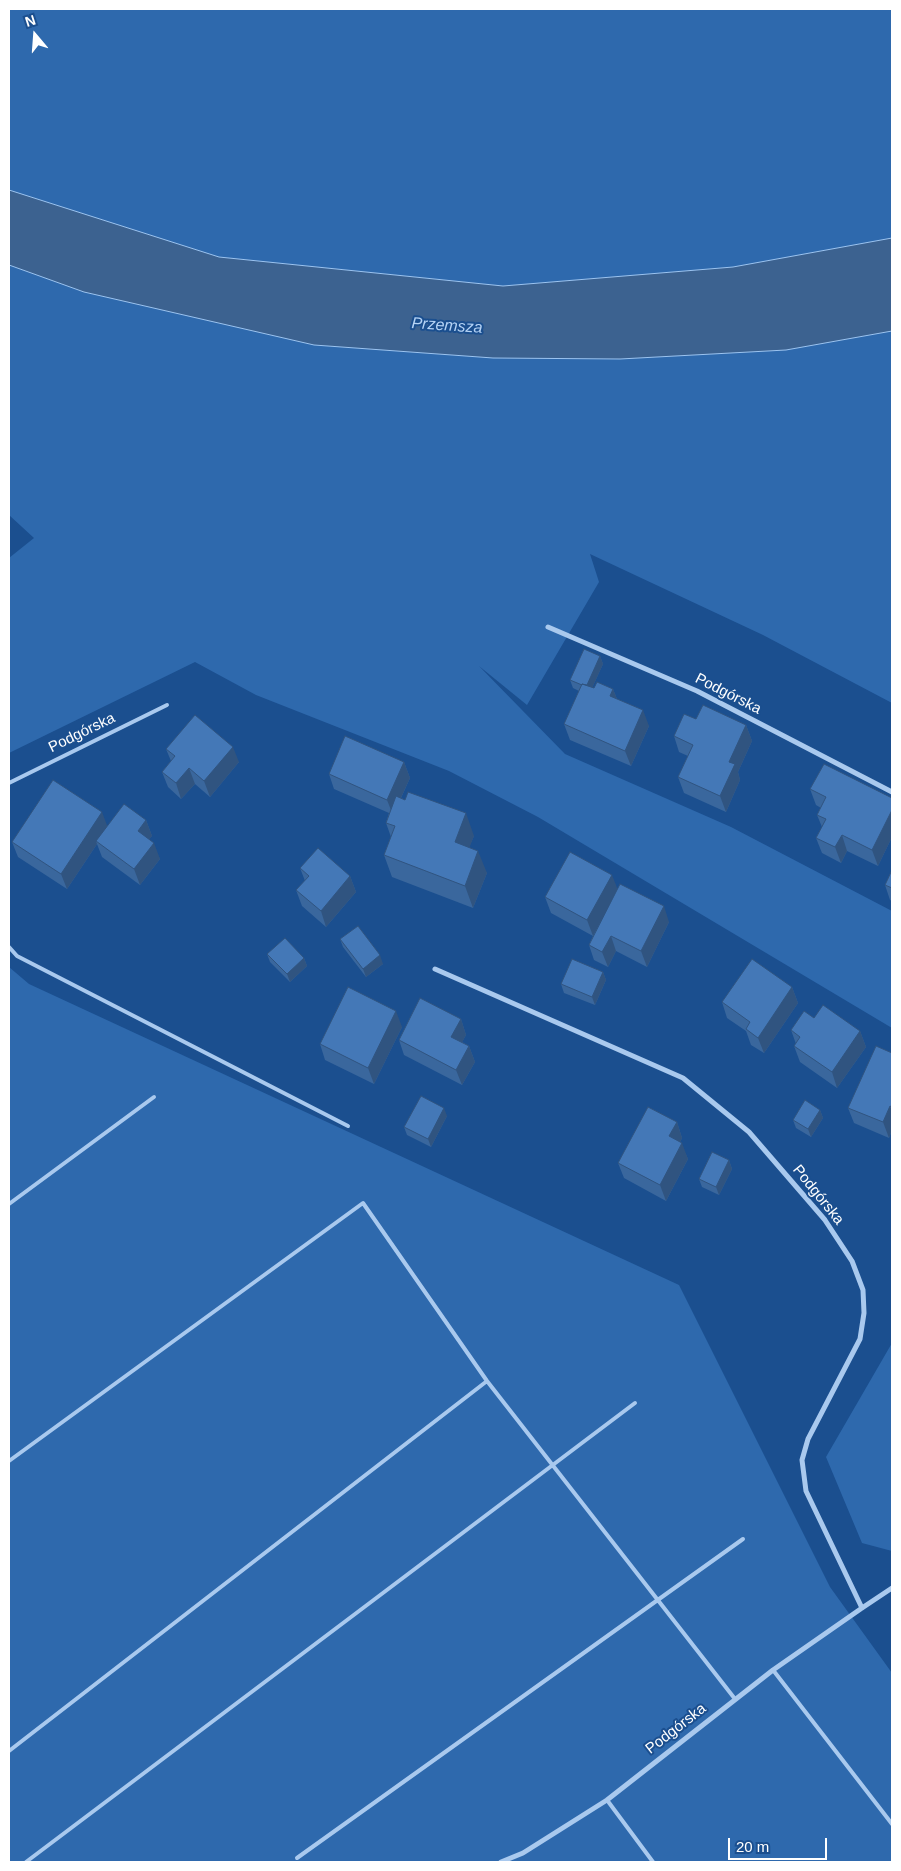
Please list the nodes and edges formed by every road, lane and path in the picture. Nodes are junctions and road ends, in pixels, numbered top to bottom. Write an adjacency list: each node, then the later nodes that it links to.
1 (548, 627): 4 (street, Podgórska)
2 (167, 705): 3 (lane, Podgórska)
3 (9, 783)
4 (892, 792)
5 (9, 947): 8 (lane)
6 (435, 969): 17 (street, Podgórska)
7 (154, 1097): 9 (lane)
8 (348, 1126)
9 (9, 1204)
10 (487, 1381): 12 (lane); 13 (lane); 20 (lane)
11 (635, 1403): 13 (lane)
12 (9, 1461)
13 (552, 1465): 16 (lane); 24 (lane)
14 (743, 1539): 16 (lane)
15 (892, 1588): 17 (street, Podgórska)
16 (658, 1600): 19 (lane); 23 (lane)
17 (862, 1608): 18 (street, Podgórska)
18 (773, 1670): 19 (street, Podgórska); 22 (lane)
19 (735, 1699): 21 (street, Podgórska)
20 (9, 1751)
21 (607, 1800): 25 (street, Podgórska); 26 (lane)
22 (892, 1824)
23 (298, 1858)
24 (26, 1862)
25 (501, 1862)
26 (653, 1862)

